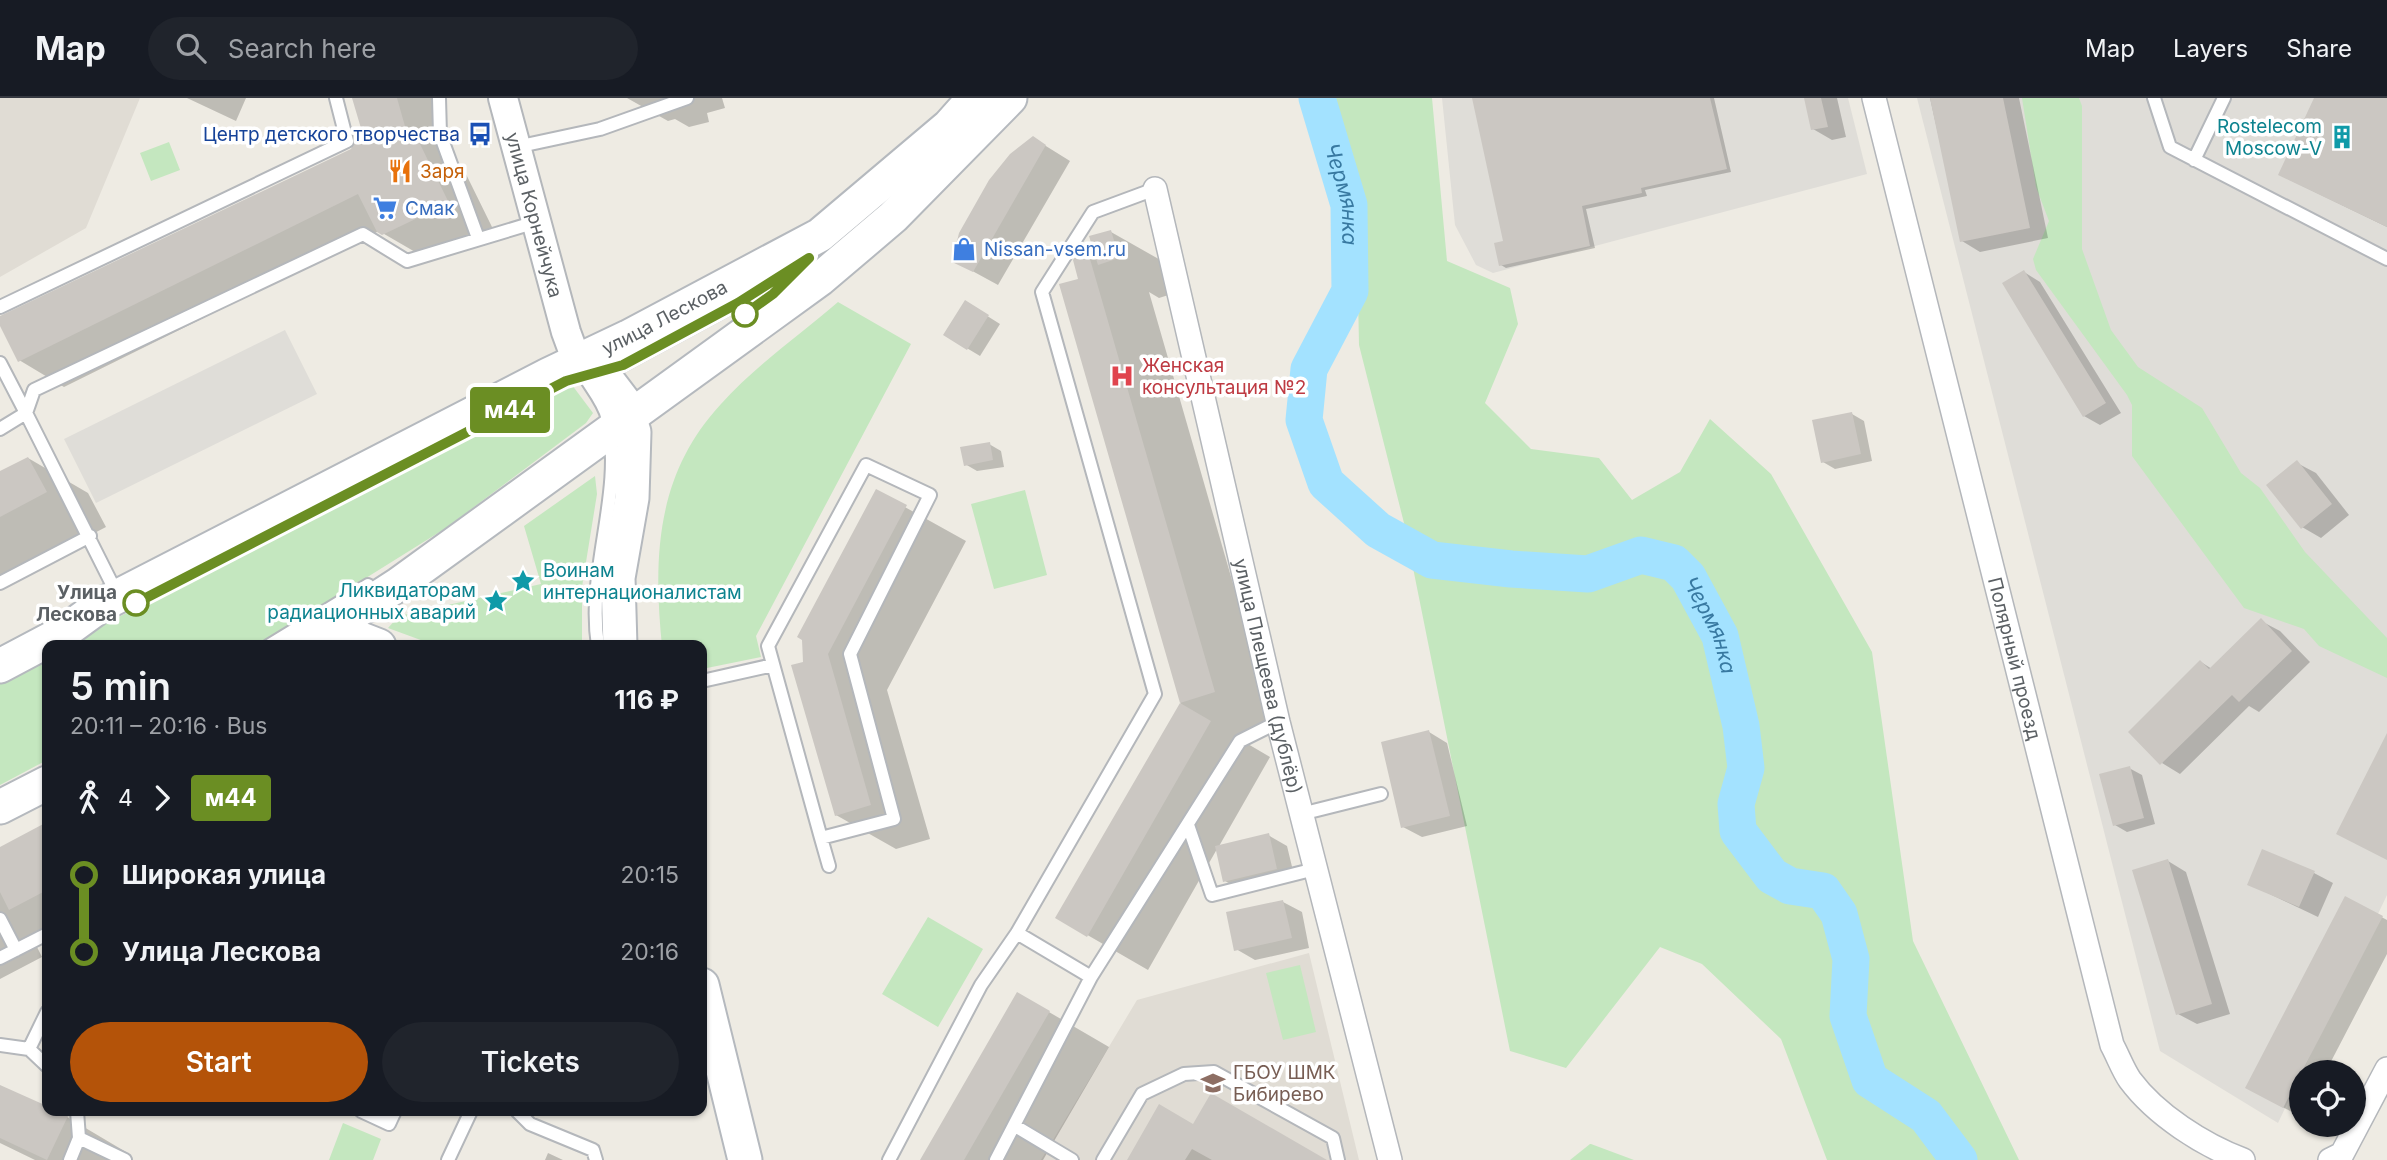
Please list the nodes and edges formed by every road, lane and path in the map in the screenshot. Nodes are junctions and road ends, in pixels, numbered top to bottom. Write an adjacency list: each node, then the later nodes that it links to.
1 (336, 98): 20 (lane)
2 (439, 98): 17 (lane)
3 (503, 98): 11 (street, улица Корнейчука)
4 (687, 98): 11 (lane)
5 (974, 98): 23 (main road, улица Лескова)
6 (992, 98): 14 (lane)
7 (1010, 98): 19 (main road)
8 (1874, 98): 81 (street, Полярный проезд)
9 (2154, 98): 12 (lane)
10 (2224, 98): 12 (lane)
11 (516, 147): 15 (street, улица Корнейчука)
12 (2194, 160): 18 (lane)
13 (1155, 189): 41 (street, улица Плещеева (дублёр)); 51 (lane)
14 (896, 194)
15 (536, 222): 17 (lane); 23 (street, улица Корнейчука)
16 (853, 226): 19 (lane)
17 (478, 239): 24 (lane)
18 (2387, 259)
19 (815, 269): 21 (lane); 23 (lane); 25 (main road)
20 (0, 307)
21 (735, 321)
22 (0, 363): 24 (lane)
23 (579, 366): 25 (main road); 31 (main road, улица Лескова)
24 (26, 413): 26 (lane); 27 (lane)
25 (613, 416): 28 (lane); 34 (main road); 35 (lane); 36 (main road)
26 (0, 429)
27 (90, 536): 30 (lane); 31 (lane)
28 (409, 560)
29 (375, 580): 33 (lane)
30 (0, 583)
31 (125, 604): 32 (main road, улица Лескова)
32 (49, 640)
33 (278, 640)
34 (314, 640)
35 (598, 640)
36 (620, 640)
37 (42, 644): 39 (main road, улица Лескова)
38 (774, 665): 40 (lane); 47 (lane); 47 (lane)
39 (0, 666)
40 (707, 680)
41 (1278, 722): 45 (street, улица Плещеева (дублёр)); 46 (lane)
42 (42, 778): 44 (main road)
43 (1381, 794): 45 (lane)
44 (5, 802)
45 (1301, 814): 49 (street, улица Плещеева (дублёр))
46 (1188, 825): 49 (lane); 55 (lane)
47 (821, 838): 48 (lane)
48 (829, 866)
49 (1314, 869): 80 (street, улица Плещеева (дублёр))
50 (0, 919): 53 (lane)
51 (1017, 933): 55 (lane); 75 (lane)
52 (42, 937): 53 (lane)
53 (16, 950): 54 (lane)
54 (0, 958)
55 (1091, 977): 67 (lane)
56 (707, 1005): 74 (main road)
57 (42, 1022): 59 (lane)
58 (0, 1045): 59 (lane)
59 (29, 1049): 60 (lane)
60 (42, 1061)
61 (2387, 1069): 69 (street)
62 (77, 1116): 68 (lane)
63 (372, 1116): 64 (lane)
64 (393, 1116)
65 (469, 1116): 72 (lane)
66 (522, 1116): 73 (lane)
67 (1015, 1126): 76 (lane); 77 (lane)
68 (79, 1138): 70 (lane); 71 (lane)
69 (2337, 1158)
70 (70, 1160)
71 (125, 1160)
72 (448, 1160)
73 (596, 1160)
74 (745, 1160)
75 (889, 1160)
76 (996, 1160)
77 (1073, 1160)
78 (1102, 1160): 79 (lane)
79 (1338, 1160)
80 (1390, 1160)
81 (2243, 1160)

